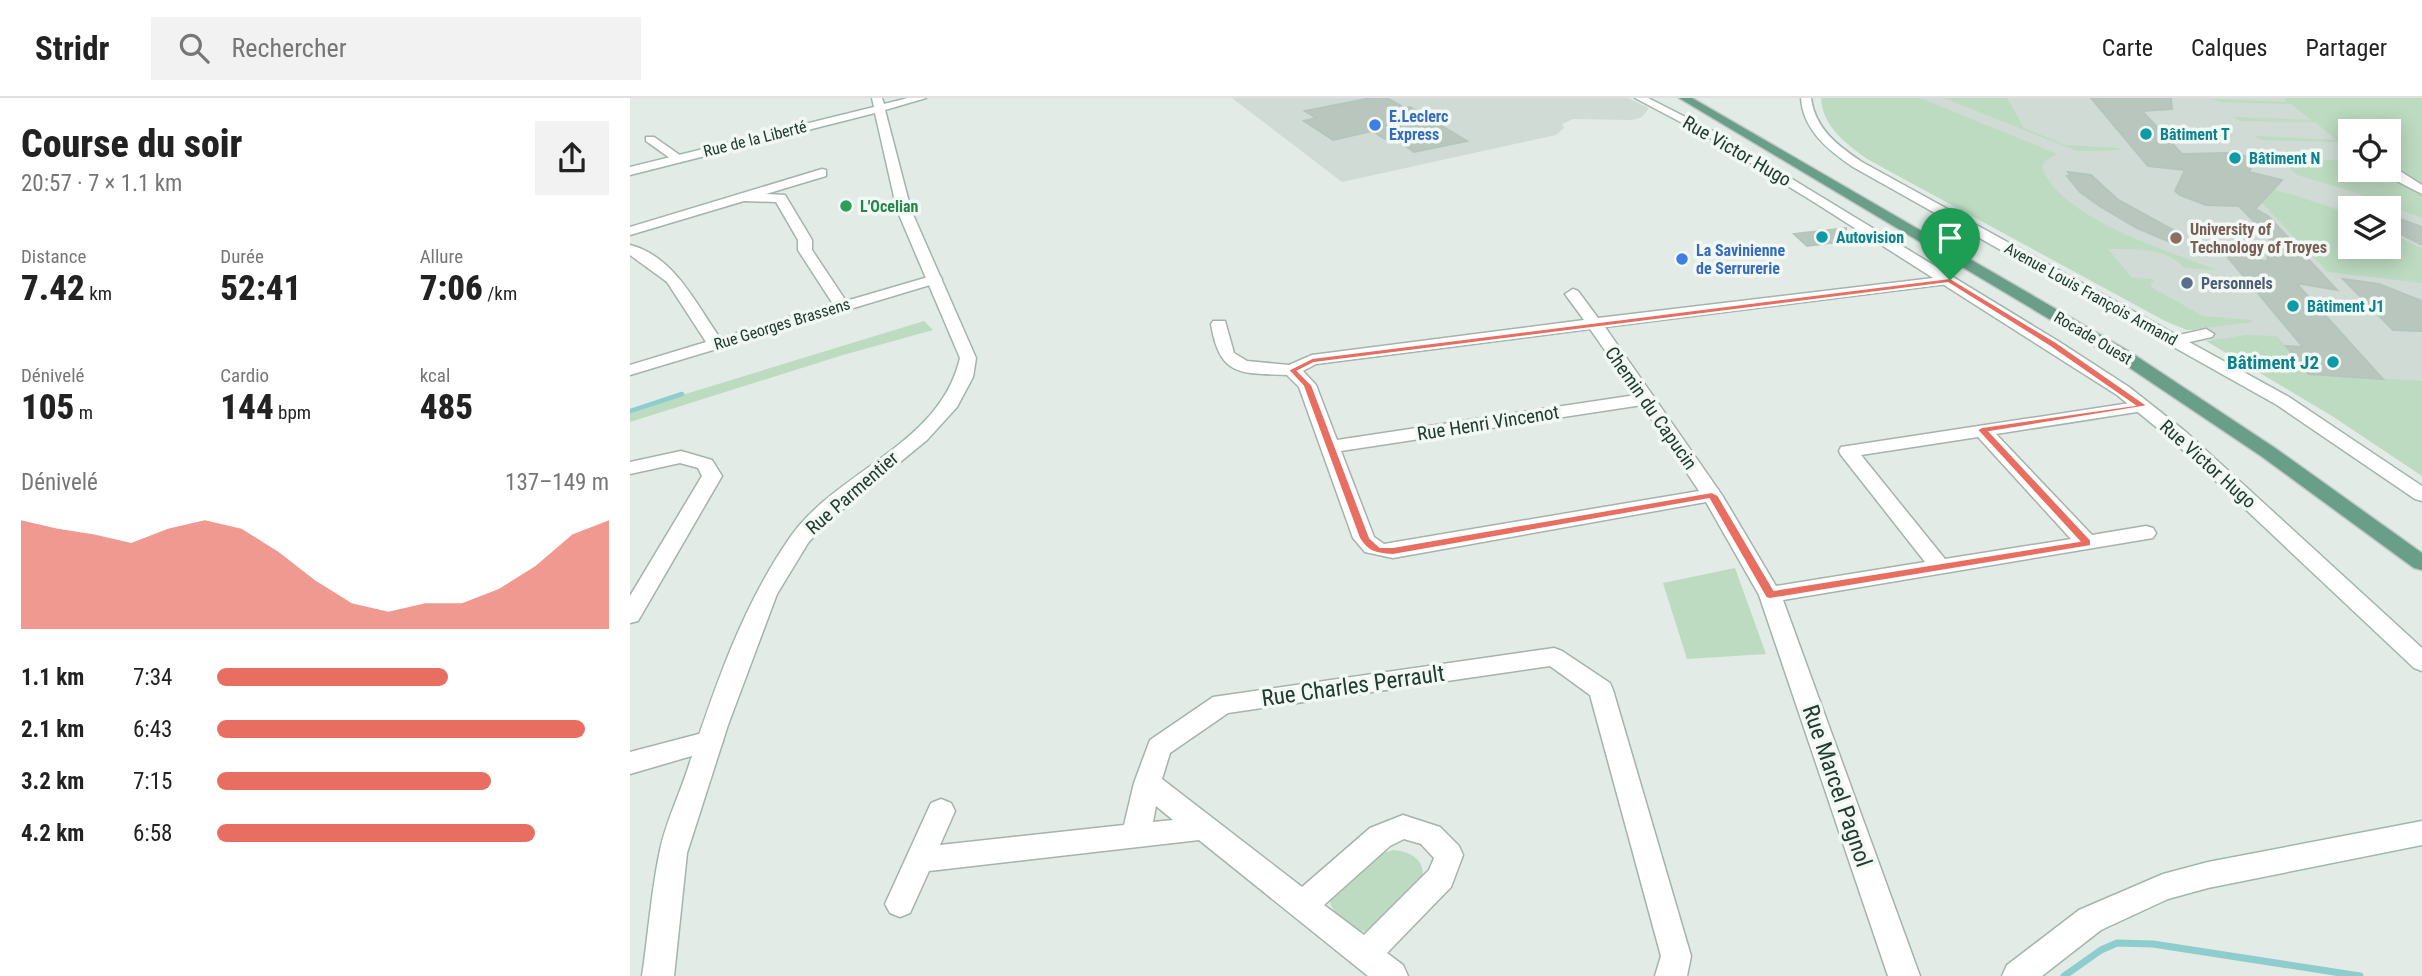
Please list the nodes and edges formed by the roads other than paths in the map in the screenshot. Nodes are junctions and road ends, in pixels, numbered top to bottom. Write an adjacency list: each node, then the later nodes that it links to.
1 (921, 98): 6 (street, Rue de la Liberté)
2 (1684, 98): 7 (main road, Rocade Ouest)
3 (1701, 98): 7 (main road, Rocade Ouest)
4 (1806, 98): 28 (street, Avenue Louis François Armand)
5 (1641, 99): 18 (street, Rue Victor Hugo)
6 (879, 103): 9 (street, Rue de la Liberté); 17 (street, Rue Parmentier)
7 (1749, 135): 41 (main road, Rocade Ouest)
8 (650, 139): 9 (street)
9 (678, 158): 10 (street, Rue de la Liberté)
10 (630, 171)
11 (822, 173): 14 (street)
12 (2401, 178): 13 (street)
13 (2422, 190)
14 (743, 197): 15 (street); 22 (street)
15 (630, 230)
16 (630, 249): 29 (street)
17 (934, 279): 22 (street, Rue Georges Brassens); 46 (street, Rue Parmentier)
18 (1950, 280): 19 (street); 33 (street, Rue Victor Hugo)
19 (1840, 293): 21 (street); 23 (street)
20 (1573, 294): 25 (street, Chemin du Capucin)
21 (1743, 305): 24 (street); 25 (street)
22 (842, 306): 29 (street, Rue Georges Brassens)
23 (1855, 309)
24 (1756, 321)
25 (1593, 323): 31 (street); 32 (street, Chemin du Capucin)
26 (1219, 324): 31 (street)
27 (2206, 334): 28 (street)
28 (2176, 341): 38 (street, Avenue Louis François Armand)
29 (716, 344): 30 (street, Rue Georges Brassens)
30 (630, 370)
31 (1292, 370): 35 (street)
32 (1646, 399): 35 (street, Rue Henri Vincenot); 37 (street, Chemin du Capucin)
33 (2143, 406): 34 (street); 45 (street, Rue Victor Hugo)
34 (1982, 430): 40 (street); 42 (street)
35 (1330, 447): 37 (street)
36 (630, 467): 44 (street)
37 (1712, 495): 43 (street, Chemin du Capucin)
38 (2422, 495)
39 (2146, 533): 40 (street)
40 (2087, 543): 42 (street)
41 (2422, 563)
42 (1940, 567): 43 (street)
43 (1770, 595): 60 (street, Rue Marcel Pagnol)
44 (633, 605)
45 (2422, 662)
46 (710, 741): 47 (street); 57 (street, Rue Parmentier)
47 (630, 763)
48 (1147, 783): 50 (street); 52 (street, Rue Charles Perrault); 59 (street, Rue Charles Perrault)
49 (941, 811): 53 (street)
50 (1205, 828): 52 (street); 55 (street)
51 (2422, 833): 61 (street)
52 (1136, 836): 53 (street)
53 (920, 860): 54 (street)
54 (900, 904)
55 (1303, 905): 56 (street); 56 (street)
56 (1365, 955): 58 (street)
57 (658, 976)
58 (1392, 976)
59 (1671, 976)
60 (1904, 976)
61 (2018, 976)

